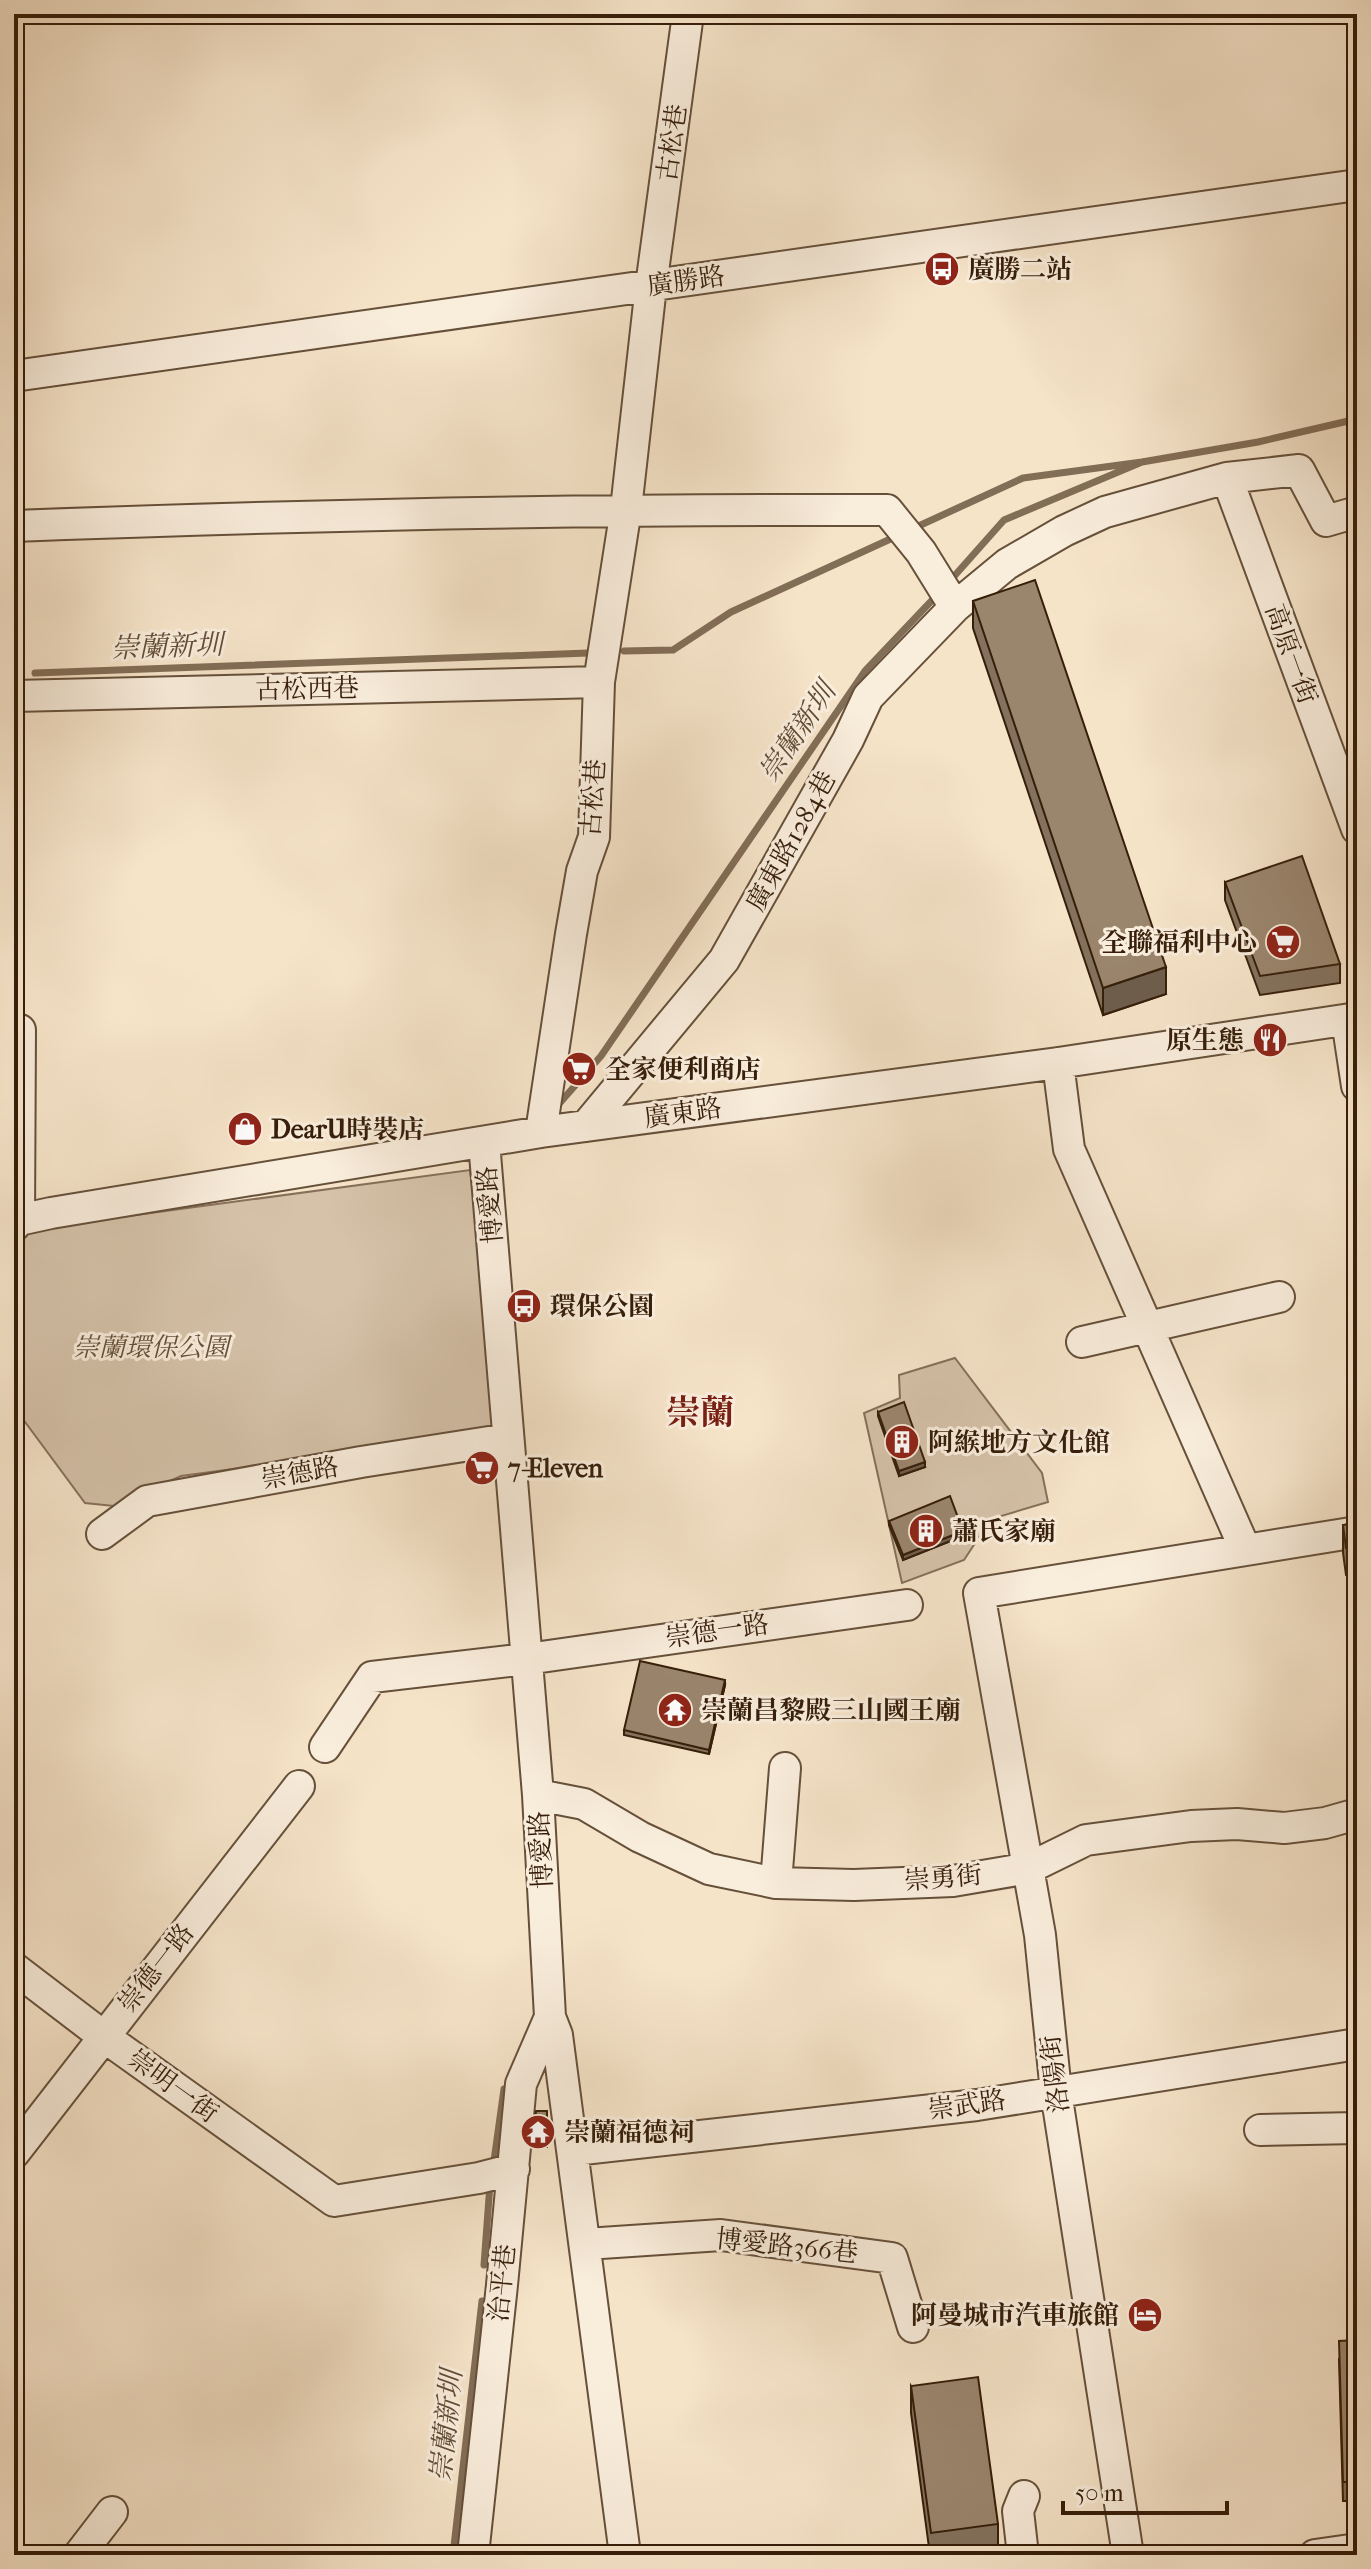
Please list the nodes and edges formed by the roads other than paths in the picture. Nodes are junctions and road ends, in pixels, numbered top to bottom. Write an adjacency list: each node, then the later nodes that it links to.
1 (688, 14): 3 (street, 古松巷)
2 (1357, 185): 3 (street, 廣勝路)
3 (651, 286): 4 (street, 廣勝路); 6 (street, 古松巷)
4 (14, 376)
5 (1227, 478): 7 (street, 廣東路1284巷); 9 (street, 廣東路1284巷); 12 (street, 高原一街)
6 (626, 509): 8 (street); 9 (street); 10 (street, 古松巷)
7 (1357, 512)
8 (14, 526)
9 (955, 607): 17 (street, 廣東路1284巷)
10 (599, 682): 11 (street, 古松西巷); 18 (street, 古松巷)
11 (14, 696)
12 (1357, 829)
13 (1352, 1019): 15 (street, 廣東路); 16 (street)
14 (20, 1030): 20 (street)
15 (1058, 1063): 17 (street, 廣東路); 22 (street)
16 (1357, 1086)
17 (586, 1126): 18 (street, 廣東路)
18 (541, 1132): 19 (street, 廣東路)
19 (484, 1142): 20 (street, 廣東路); 24 (street, 博愛路)
20 (16, 1222)
21 (1279, 1297): 22 (street)
22 (1147, 1328): 23 (street); 27 (street)
23 (1082, 1342)
24 (508, 1439): 26 (street, 崇德路); 29 (street, 博愛路)
25 (1357, 1532): 27 (street)
26 (102, 1534)
27 (1245, 1549): 35 (street, 洛陽街)
28 (907, 1605): 29 (street, 崇德一路)
29 (527, 1659): 30 (street, 崇德一路); 33 (street, 博愛路)
30 (325, 1747)
31 (785, 1768): 36 (street)
32 (299, 1786): 39 (street, 崇德一路)
33 (538, 1795): 36 (street, 崇勇街); 38 (street, 博愛路)
34 (1357, 1814): 35 (street, 崇勇街)
35 (1029, 1868): 36 (street, 崇勇街); 41 (street, 洛陽街)
36 (776, 1883)
37 (14, 1968): 39 (street, 崇明一街)
38 (550, 2017): 44 (street, 博愛路); 46 (street, 治平巷)
39 (103, 2036): 45 (street, 崇德一路); 46 (street, 崇明一街)
40 (1357, 2044): 41 (street, 崇武路)
41 (1056, 2092): 44 (street, 崇武路); 56 (street, 洛陽街)
42 (1357, 2128): 43 (street)
43 (1260, 2130)
44 (574, 2150): 47 (street, 博愛路)
45 (14, 2153)
46 (498, 2173): 53 (street, 治平巷)
47 (586, 2244): 48 (street, 博愛路366巷); 54 (street, 博愛路)
48 (913, 2327)
49 (1024, 2496): 55 (street)
50 (112, 2512): 52 (street)
51 (1357, 2549): 57 (street)
52 (79, 2555)
53 (473, 2555)
54 (625, 2555)
55 (1023, 2555)
56 (1128, 2555)
57 (1315, 2555)

